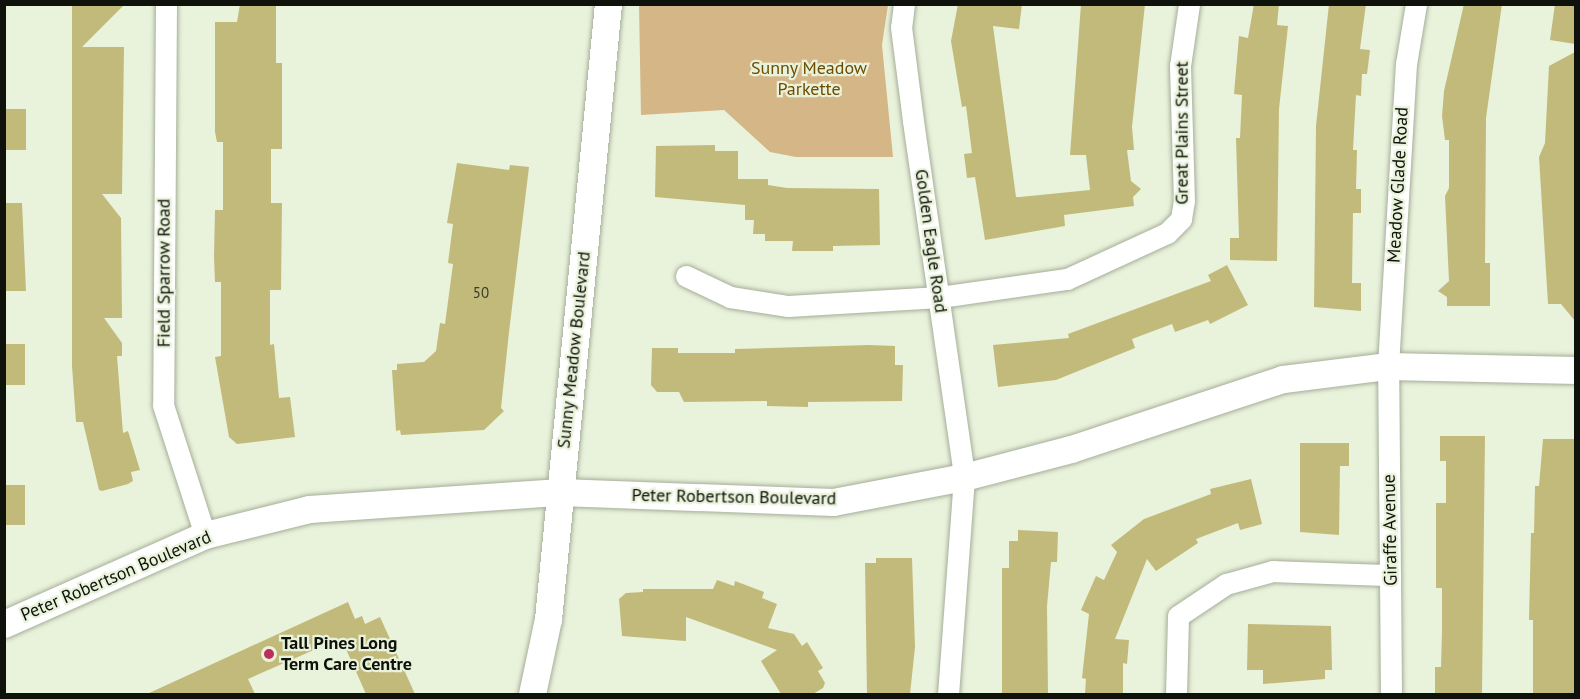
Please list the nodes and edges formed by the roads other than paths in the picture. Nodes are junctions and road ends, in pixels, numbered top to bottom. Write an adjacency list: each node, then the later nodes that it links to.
1 (166, 4): 12 (street, Field Sparrow Road)
2 (608, 4): 11 (street, Sunny Meadow Boulevard)
3 (904, 4): 7 (street, Golden Eagle Road)
4 (1189, 4): 7 (street, Great Plains Street)
5 (1416, 4): 8 (street, Meadow Glade Road)
6 (686, 276): 7 (street, Great Plains Street)
7 (940, 297): 10 (street, Golden Eagle Road)
8 (1388, 366): 9 (street, Peter Robertson Boulevard); 10 (street, Peter Robertson Boulevard); 13 (street, Giraffe Avenue)
9 (1575, 370)
10 (964, 477): 11 (street, Peter Robertson Boulevard); 16 (street)
11 (560, 492): 12 (street, Peter Robertson Boulevard); 15 (street, Sunny Meadow Boulevard)
12 (205, 535): 14 (street, Peter Robertson Boulevard)
13 (1390, 575): 17 (street); 18 (street, Giraffe Avenue)
14 (4, 624)
15 (531, 694)
16 (948, 694)
17 (1176, 694)
18 (1391, 694)

